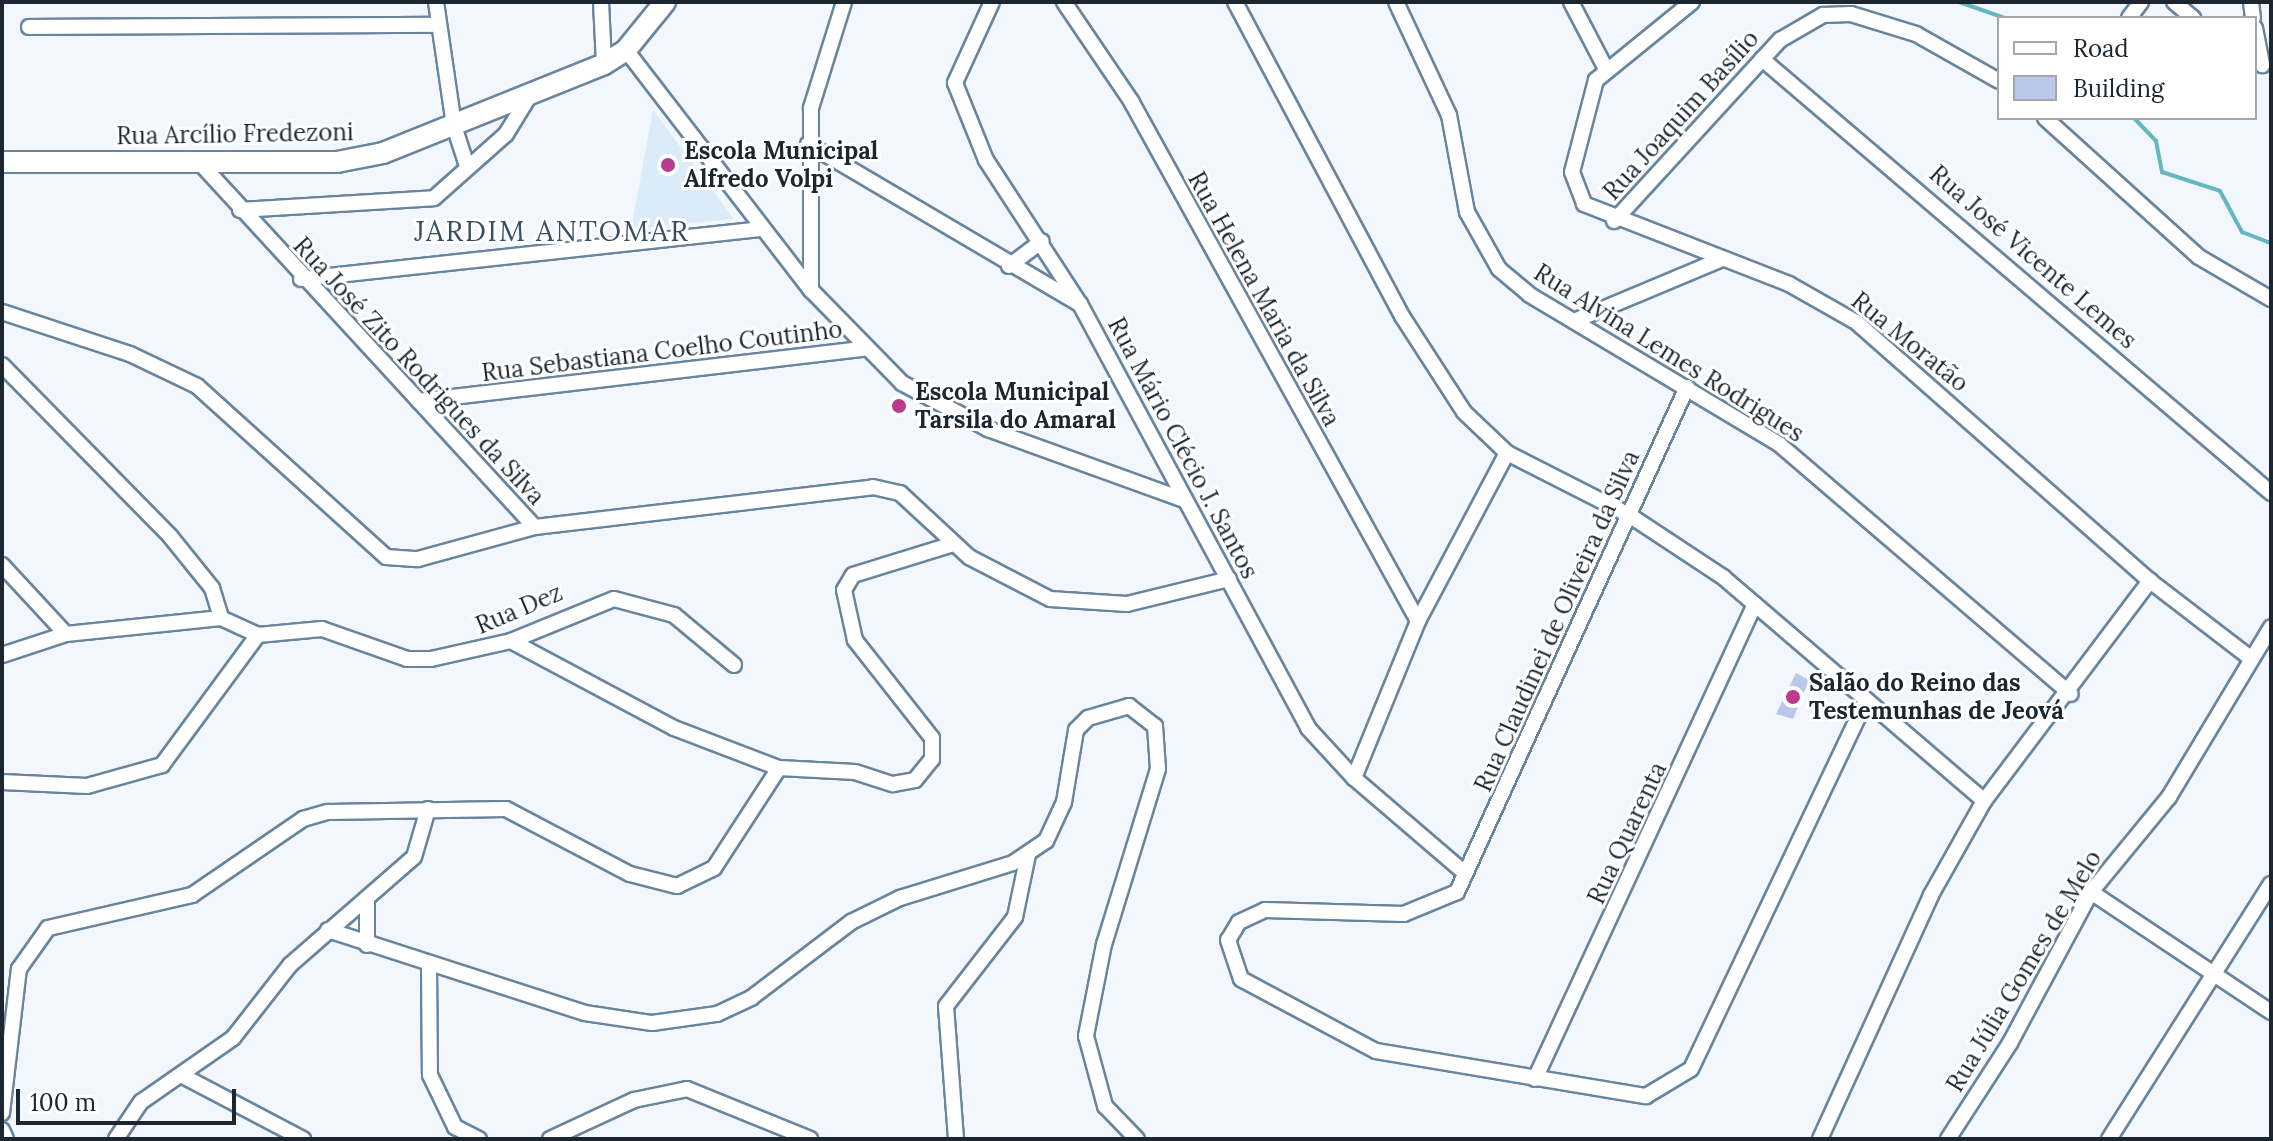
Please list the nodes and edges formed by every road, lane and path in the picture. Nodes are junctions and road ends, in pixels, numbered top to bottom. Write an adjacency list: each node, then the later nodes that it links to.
1 (436, 2): 13 (street)
2 (601, 2): 18 (street)
3 (665, 2): 16 (street, Rua Arcílio Fredezoni)
4 (844, 2): 25 (street)
5 (992, 2): 32 (street, Rua Mário Clécio J. Santos)
6 (1064, 2): 56 (street, Rua Helena Maria da Silva)
7 (1235, 2): 45 (street)
8 (1396, 2): 40 (street, Rua Alvina Lemes Rodrigues)
9 (1571, 2): 20 (street)
10 (1692, 2): 20 (street, Rua Moratão)
11 (2174, 2): 12 (street)
12 (2191, 16)
13 (437, 25): 14 (street); 24 (street)
14 (29, 27)
15 (2257, 37): 19 (street)
16 (626, 50): 18 (street, Rua Arcílio Fredezoni); 31 (street)
17 (1762, 59): 21 (street, Rua Joaquim Basílio); 30 (street, Rua Joaquim Basílio); 46 (street, Rua José Vicente Lemes)
18 (604, 64): 22 (street, Rua Arcílio Fredezoni)
19 (2263, 65)
20 (1605, 67): 30 (street, Rua Moratão)
21 (1997, 80)
22 (530, 95): 24 (street, Rua Arcílio Fredezoni); 28 (street)
23 (2047, 120): 37 (street)
24 (454, 126): 27 (street, Rua Arcílio Fredezoni); 28 (street)
25 (808, 144): 34 (street); 36 (street)
26 (2, 162): 27 (street, Rua Arcílio Fredezoni)
27 (201, 164): 29 (street, Rua José Zito Rodrigues da Silva)
28 (467, 166): 29 (street)
29 (240, 210): 35 (street, Rua José Zito Rodrigues da Silva)
30 (1614, 221): 33 (street, Rua Moratão)
31 (762, 229): 35 (street); 36 (street)
32 (1042, 241): 34 (street); 38 (street, Rua Mário Clécio J. Santos)
33 (1720, 260): 40 (street); 53 (street, Rua Moratão)
34 (1009, 266): 38 (street)
35 (301, 279): 44 (street, Rua José Zito Rodrigues da Silva)
36 (811, 290): 41 (street)
37 (2271, 299)
38 (1080, 304): 47 (street, Rua Mário Clécio J. Santos)
39 (2, 312): 49 (street)
40 (1574, 321): 43 (street, Rua Alvina Lemes Rodrigues)
41 (863, 349): 44 (street, Rua Sebastiana Coelho Coutinho); 47 (street)
42 (2, 365): 55 (street)
43 (1687, 387): 48 (street, Rua Claudinei de Oliveira da Silva); 64 (street, Rua Alvina Lemes Rodrigues)
44 (419, 401): 49 (street, Rua José Zito Rodrigues da Silva)
45 (1507, 453): 48 (street); 56 (street)
46 (2271, 493)
47 (1184, 500): 52 (street, Rua Mário Clécio J. Santos)
48 (1629, 515): 54 (street); 72 (street, Rua Claudinei de Oliveira da Silva)
49 (535, 527): 50 (street, Rua José Zito Rodrigues da Silva)
50 (953, 544): 52 (street, Rua José Zito Rodrigues da Silva); 66 (street)
51 (2, 565): 58 (street)
52 (1229, 579): 67 (street, Rua Mário Clécio J. Santos)
53 (2150, 581): 62 (street, Rua Moratão); 64 (street)
54 (1755, 604): 65 (street); 82 (street, Rua Quarenta)
55 (221, 618): 58 (street); 59 (street)
56 (1418, 621): 67 (street)
57 (2271, 627): 62 (street, Rua Júlia Gomes de Melo)
58 (66, 634): 61 (street)
59 (258, 635): 60 (street, Rua Dez); 68 (street)
60 (511, 641): 63 (street, Rua Dez); 66 (street)
61 (2, 655)
62 (2249, 657): 74 (street, Rua Júlia Gomes de Melo)
63 (734, 665)
64 (2071, 694): 69 (street)
65 (1865, 702): 69 (street); 82 (street, Rua Claudinei de Oliveira da Silva)
66 (779, 768): 70 (street)
67 (1354, 778): 72 (street, Rua Mário Clécio J. Santos)
68 (2, 782)
69 (1984, 801): 93 (street)
70 (428, 809): 75 (street); 83 (street)
71 (1028, 855): 78 (street); 91 (street); 92 (street)
72 (1465, 873): 82 (street, Rua Claudinei de Oliveira da Silva)
73 (2271, 884): 79 (street)
74 (2091, 892): 79 (street); 94 (street, Rua Júlia Gomes de Melo)
75 (367, 900): 76 (street); 77 (street)
76 (328, 930): 77 (street); 81 (street)
77 (367, 945): 78 (street)
78 (429, 966): 88 (street)
79 (2215, 971): 80 (street); 95 (street)
80 (2271, 1012)
81 (181, 1075): 86 (street); 87 (street)
82 (1535, 1079)
83 (2, 1113)
84 (2, 1130): 85 (street)
85 (6, 1139)
86 (116, 1139)
87 (303, 1139)
88 (479, 1139)
89 (550, 1139): 90 (street)
90 (810, 1139)
91 (956, 1139)
92 (1137, 1139)
93 (1820, 1139)
94 (1948, 1139)
95 (2109, 1139)

